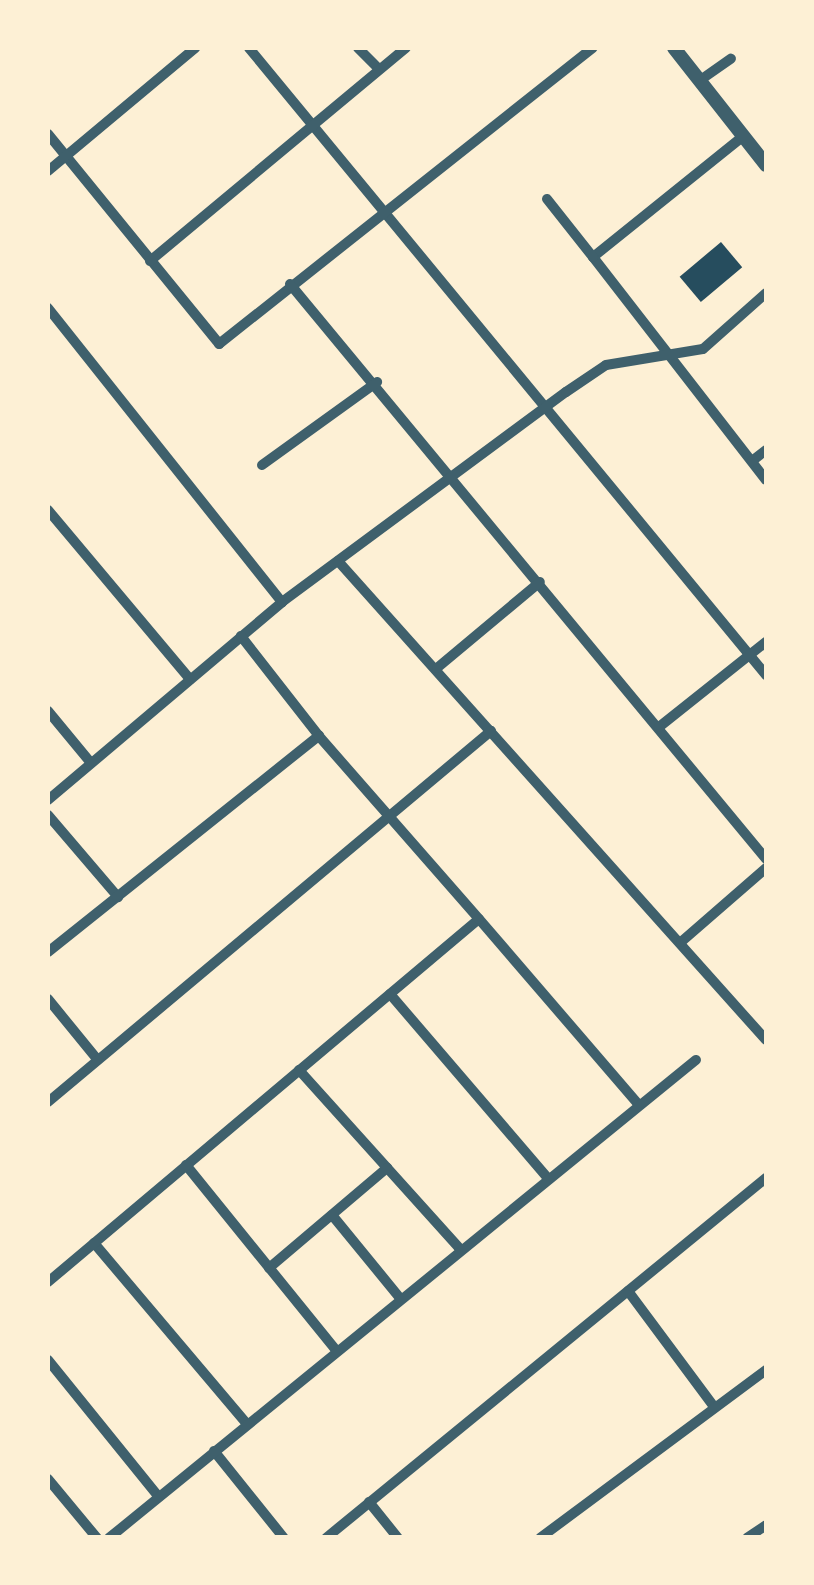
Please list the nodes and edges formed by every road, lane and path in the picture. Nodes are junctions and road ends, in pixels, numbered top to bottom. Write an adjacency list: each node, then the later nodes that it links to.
1 (195, 48): 14 (street)
2 (249, 48): 11 (street)
3 (358, 48): 9 (street)
4 (406, 48): 9 (street)
5 (593, 48): 18 (street)
6 (674, 48): 7 (street)
7 (684, 55): 10 (street)
8 (731, 60): 10 (street)
9 (378, 70): 11 (street)
10 (699, 82): 13 (street)
11 (311, 123): 18 (street); 20 (street)
12 (48, 134): 14 (street)
13 (741, 138): 15 (street); 19 (street)
14 (66, 156): 16 (street); 20 (street)
15 (766, 165)
16 (48, 171)
17 (547, 199): 19 (street)
18 (382, 212): 21 (street); 26 (street)
19 (594, 257): 24 (street)
20 (150, 260): 21 (street)
21 (290, 284): 25 (street)
22 (766, 294): 24 (street)
23 (48, 308): 35 (street)
24 (670, 360): 26 (street); 28 (street)
25 (377, 382): 29 (street); 30 (street)
26 (546, 410): 30 (street); 38 (street)
27 (766, 450): 28 (street)
28 (752, 462): 31 (street)
29 (262, 465)
30 (454, 476): 33 (street); 34 (street)
31 (766, 480)
32 (48, 510): 41 (street)
33 (338, 561): 35 (street); 39 (street)
34 (540, 582): 39 (street); 43 (street)
35 (282, 602): 36 (street)
36 (241, 636): 41 (street); 45 (street)
37 (766, 642): 38 (street)
38 (749, 654): 40 (street); 43 (street)
39 (436, 668): 44 (street)
40 (766, 674)
41 (190, 680): 46 (street)
42 (48, 711): 46 (street)
43 (659, 727): 50 (street)
44 (491, 731): 49 (street); 54 (street)
45 (319, 736): 49 (street); 52 (street)
46 (91, 763): 47 (street)
47 (48, 800)
48 (48, 814): 52 (street)
49 (388, 819): 53 (street); 59 (street)
50 (766, 858)
51 (766, 868): 54 (street)
52 (118, 896): 55 (street)
53 (479, 919): 56 (street); 63 (street)
54 (681, 942): 58 (street)
55 (48, 952)
56 (390, 994): 61 (street); 66 (street)
57 (48, 999): 59 (street)
58 (766, 1040)
59 (97, 1059): 62 (street)
60 (696, 1060): 63 (street)
61 (299, 1070): 64 (street); 65 (street)
62 (48, 1102)
63 (636, 1103): 66 (street)
64 (186, 1165): 69 (street); 71 (street)
65 (387, 1168): 68 (street); 70 (street)
66 (548, 1176): 70 (street)
67 (766, 1178): 73 (street)
68 (332, 1215): 71 (street); 74 (street)
69 (94, 1243): 72 (street); 79 (street)
70 (460, 1248): 74 (street)
71 (269, 1268): 75 (street)
72 (48, 1282)
73 (628, 1291): 78 (street); 83 (street)
74 (400, 1298): 75 (street)
75 (336, 1350): 79 (street)
76 (48, 1360): 82 (street)
77 (766, 1370): 78 (street)
78 (714, 1407): 90 (street)
79 (247, 1424): 80 (street)
80 (214, 1451): 82 (street); 87 (street)
81 (49, 1484): 85 (street)
82 (158, 1497): 86 (street)
83 (369, 1502): 88 (street); 89 (street)
84 (766, 1525): 91 (street)
85 (97, 1538)
86 (110, 1538)
87 (284, 1538)
88 (326, 1538)
89 (398, 1538)
90 (540, 1538)
91 (747, 1538)

